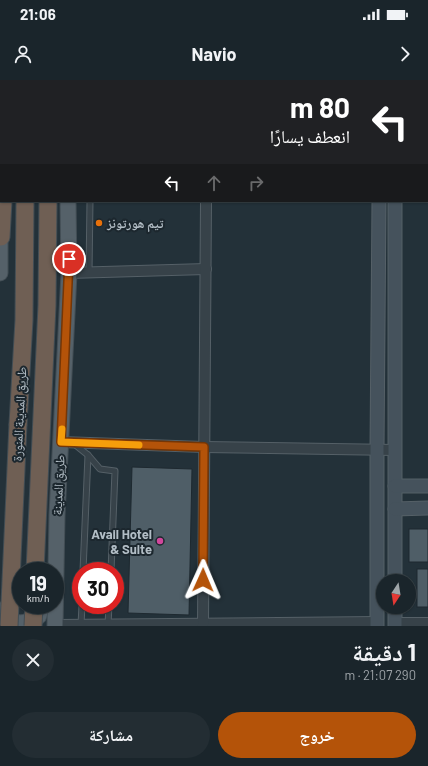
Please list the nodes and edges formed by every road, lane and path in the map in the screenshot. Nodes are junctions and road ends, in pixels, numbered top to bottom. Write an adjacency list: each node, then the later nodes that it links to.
1 (0, 202): 10 (main road)
2 (3, 202): 10 (highway)
3 (26, 202): 41 (highway, طريق المدينة المنورة, bridge)
4 (48, 202): 25 (highway, طريق المدينة المنورة)
5 (68, 202): 13 (main road, طريق المدينة)
6 (90, 202): 14 (lane)
7 (206, 202): 11 (street)
8 (379, 202): 17 (street)
9 (395, 202): 18 (street)
10 (1, 237): 12 (main road)
11 (206, 269): 14 (street); 16 (street)
12 (0, 273)
13 (69, 273): 14 (street); 15 (main road, طريق المدينة)
14 (89, 273)
15 (67, 443): 16 (street); 19 (lane); 24 (main road, طريق المدينة)
16 (204, 447): 17 (street); 40 (street)
17 (377, 450): 18 (street); 37 (street)
18 (395, 450): 20 (street)
19 (88, 455): 27 (lane); 28 (lane)
20 (395, 486): 21 (street); 22 (street)
21 (428, 486)
22 (395, 508): 23 (street); 29 (street)
23 (428, 508)
24 (56, 514): 26 (main road); 43 (main road, طريق المدينة)
25 (36, 562)
26 (48, 562)
27 (83, 562)
28 (111, 562)
29 (395, 574)
30 (0, 610): 32 (main road)
31 (34, 614): 42 (highway, bridge)
32 (39, 614)
33 (82, 614): 44 (lane)
34 (109, 614): 39 (lane)
35 (428, 622): 38 (street)
36 (329, 624): 37 (street); 40 (street)
37 (377, 624)
38 (395, 624)
39 (108, 625): 40 (street); 44 (street)
40 (203, 625)
41 (9, 626)
42 (33, 626)
43 (56, 626): 44 (street)
44 (81, 626)

